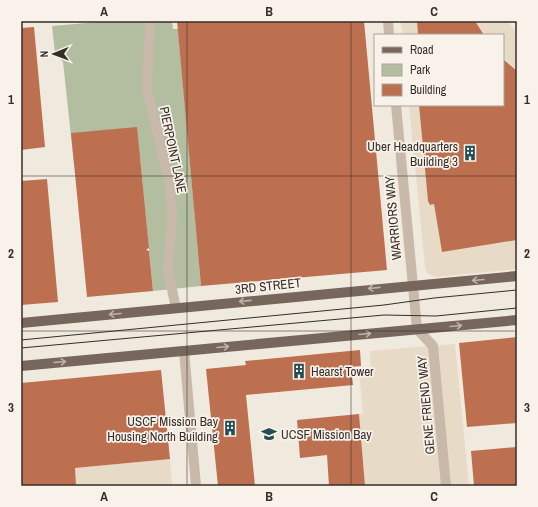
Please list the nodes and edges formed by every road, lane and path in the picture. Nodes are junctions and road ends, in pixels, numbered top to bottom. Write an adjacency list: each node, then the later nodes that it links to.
1 (150, 21): 7 (street, PIERPOINT LANE)
2 (388, 21): 3 (street)
3 (389, 34)
4 (396, 106): 6 (street, WARRIORS WAY)
5 (517, 276): 6 (main road, 3RD STREET, one-way to 6)
6 (413, 286): 7 (main road, 3RD STREET, one-way to 7); 10 (street, WARRIORS WAY)
7 (176, 308): 9 (main road, 3RD STREET, one-way to 9)
8 (517, 320): 10 (main road, one-way to 8)
9 (21, 323)
10 (417, 329): 11 (main road, one-way to 10); 14 (street, GENE FRIEND WAY)
11 (184, 351): 12 (main road, one-way to 11); 13 (street)
12 (21, 366)
13 (196, 486)
14 (446, 486)

